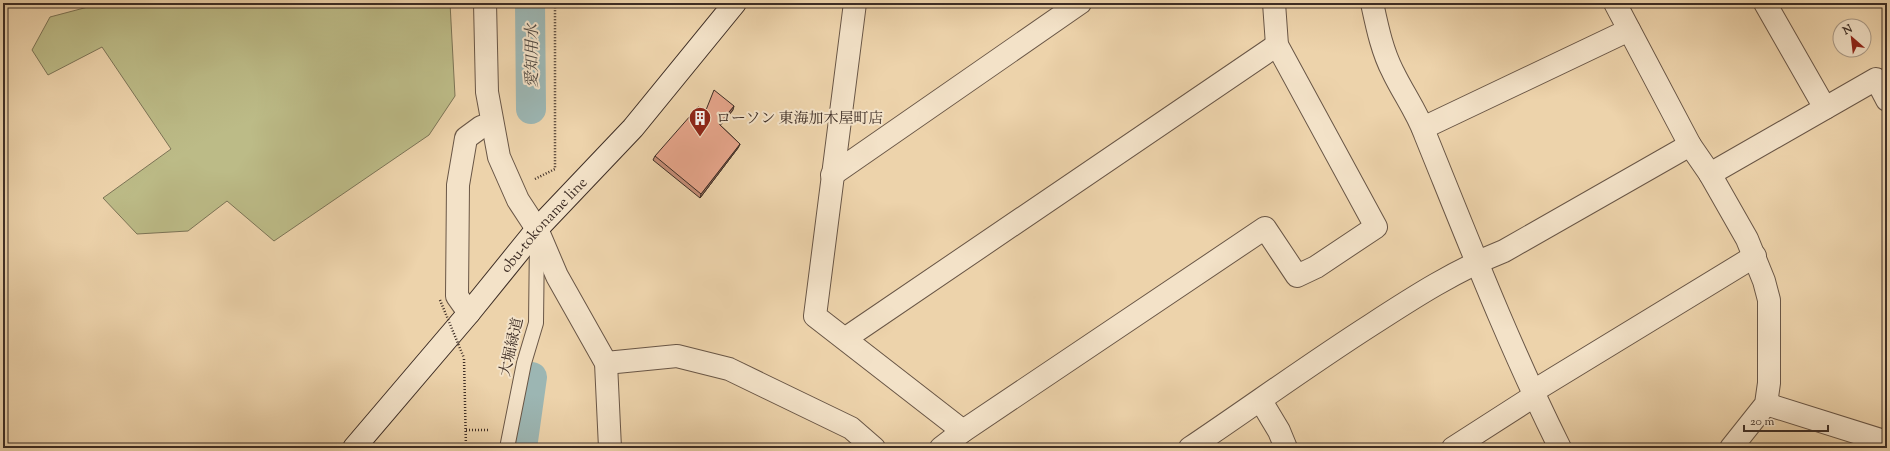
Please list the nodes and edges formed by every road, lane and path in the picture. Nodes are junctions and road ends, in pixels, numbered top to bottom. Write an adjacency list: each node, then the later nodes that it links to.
1 (485, 3): 15 (street)
2 (555, 3): 20 (path)
3 (735, 3): 21 (street, obu-tokoname line)
4 (855, 3): 18 (street)
5 (1080, 3): 18 (street)
6 (1274, 3): 11 (street)
7 (1372, 3): 16 (street)
8 (1615, 3): 10 (street)
9 (1765, 3): 14 (street)
10 (1629, 30): 16 (street); 17 (street)
11 (1277, 45): 26 (street); 31 (street)
12 (1881, 76): 13 (street); 14 (street)
13 (1887, 100)
14 (1825, 108): 19 (street)
15 (492, 123): 20 (street); 25 (street)
16 (1423, 128): 23 (street)
17 (1690, 145): 19 (street); 23 (street)
18 (832, 174): 26 (street)
19 (1710, 174): 22 (street)
20 (513, 190): 21 (street)
21 (537, 228): 25 (street, obu-tokoname line); 27 (street); 35 (lane, 大堀緑道)
22 (1755, 256): 28 (street); 30 (street)
23 (1476, 262): 28 (street); 29 (street)
24 (440, 300): 34 (path, bridge)
25 (469, 313): 33 (street, obu-tokoname line)
26 (846, 338): 31 (street)
27 (606, 364): 36 (street); 37 (street)
28 (1533, 394): 41 (street); 42 (street)
29 (1260, 401): 39 (street); 40 (street)
30 (1766, 404): 32 (street); 43 (street)
31 (964, 431): 38 (street)
32 (1887, 442)
33 (354, 448)
34 (466, 448)
35 (507, 448)
36 (610, 448)
37 (874, 448)
38 (941, 448)
39 (1190, 448)
40 (1286, 448)
41 (1454, 448)
42 (1560, 448)
43 (1731, 448)

